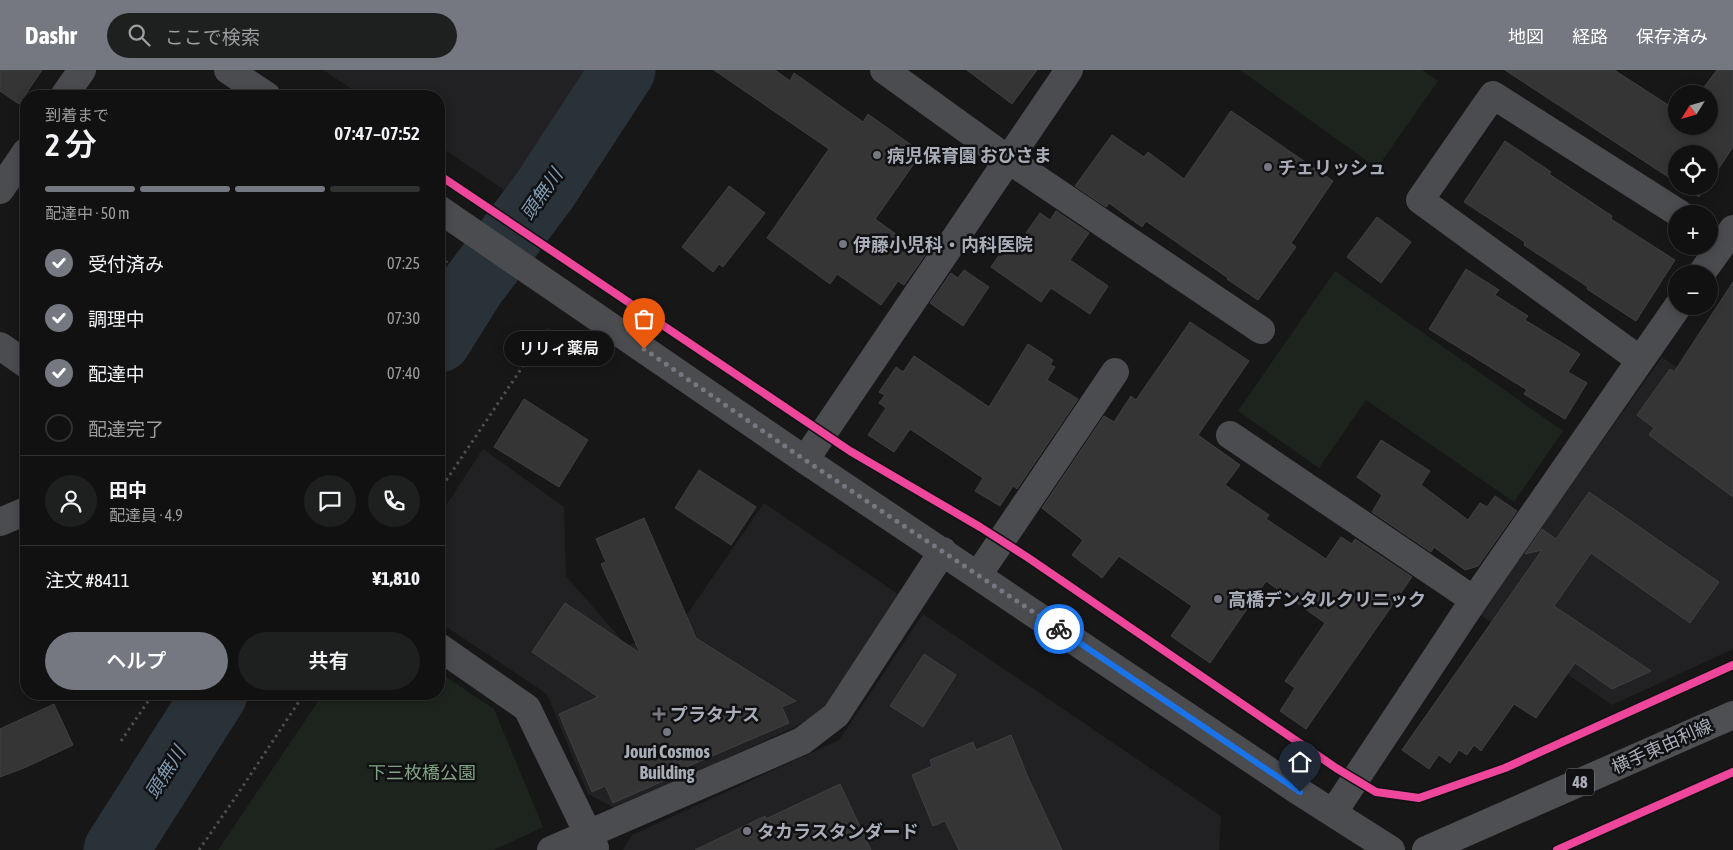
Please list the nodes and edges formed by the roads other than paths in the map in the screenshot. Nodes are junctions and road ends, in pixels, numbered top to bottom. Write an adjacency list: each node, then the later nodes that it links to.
1 (82, 70): 5 (street)
2 (228, 70): 6 (street)
3 (884, 70): 7 (street)
4 (1069, 70): 7 (street)
5 (68, 90)
6 (259, 90)
7 (1009, 160): 15 (street); 21 (street)
8 (20, 161): 9 (street)
9 (0, 190)
10 (1668, 206): 18 (street)
11 (445, 213): 21 (street)
12 (1722, 234): 13 (street)
13 (1706, 265)
14 (1672, 315): 18 (street)
15 (1261, 330)
16 (0, 346): 17 (street)
17 (20, 360)
18 (1640, 360): 26 (street)
19 (1115, 372): 25 (street)
20 (1230, 435): 26 (street)
21 (805, 460): 24 (street)
22 (20, 514): 23 (street)
23 (0, 522)
24 (943, 551): 25 (street); 30 (street)
25 (978, 574): 29 (street)
26 (1474, 600): 29 (street)
27 (445, 650): 30 (street)
28 (1733, 715): 33 (main road, 横手東由利線 / 48)
29 (1334, 813): 32 (street)
30 (592, 841): 31 (street)
31 (551, 850)
32 (1391, 850)
33 (1426, 850)

